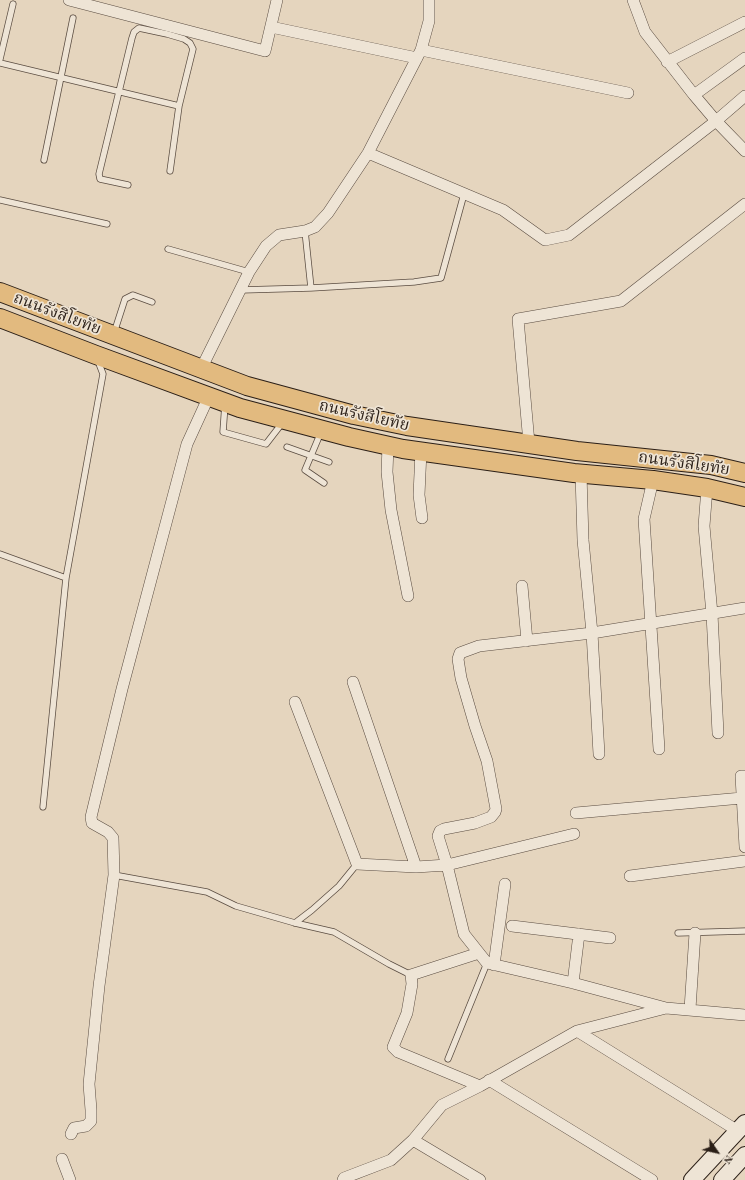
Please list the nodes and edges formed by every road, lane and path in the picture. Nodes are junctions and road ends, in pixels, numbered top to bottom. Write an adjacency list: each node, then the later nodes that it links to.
1 (70, 0): 8 (street)
2 (277, 0): 8 (street)
3 (429, 0): 9 (street)
4 (632, 0): 12 (street)
5 (13, 4): 11 (lane)
6 (73, 18): 14 (lane)
7 (745, 22): 12 (street)
8 (271, 28): 9 (street)
9 (419, 54): 16 (street); 22 (street)
10 (745, 58): 17 (street)
11 (0, 59)
12 (667, 62): 17 (street)
13 (0, 64): 14 (lane)
14 (62, 78): 15 (lane); 23 (lane)
15 (119, 91): 19 (lane); 19 (lane); 25 (lane)
16 (628, 93)
17 (694, 95): 20 (street)
18 (745, 96): 20 (street)
19 (179, 106): 24 (lane)
20 (716, 121): 21 (street); 26 (street)
21 (744, 149)
22 (368, 153): 26 (street); 30 (street)
23 (44, 160)
24 (170, 171)
25 (128, 184)
26 (464, 194): 33 (lane)
27 (0, 200): 29 (lane)
28 (745, 204): 44 (street)
29 (107, 224)
30 (305, 231): 32 (street); 33 (lane)
31 (168, 249): 32 (lane)
32 (249, 272): 34 (street)
33 (311, 288): 34 (lane)
34 (240, 290): 40 (street)
35 (0, 292): 38 (main road, ถนนรังสิโยทัย)
36 (152, 302): 38 (lane)
37 (0, 318): 39 (main road, ถนนรังสิโยทัย)
38 (113, 336): 40 (main road, ถนนรังสิโยทัย)
39 (96, 355): 41 (main road, ถนนรังสิโยทัย); 59 (lane)
40 (201, 369): 44 (main road, ถนนรังสิโยทัย)
41 (217, 399): 42 (main road, ถนนรังสิโยทัย); 42 (lane); 82 (street)
42 (284, 420): 43 (main road, ถนนรังสิโยทัย)
43 (322, 430): 45 (main road, ถนนรังสิโยทัย); 49 (lane)
44 (529, 443): 48 (main road, ถนนรังสิโยทัย)
45 (388, 446): 47 (main road, ถนนรังสิโยทัย); 61 (street)
46 (287, 447): 49 (lane)
47 (421, 451): 52 (main road, ถนนรังสิโยทัย); 57 (street)
48 (577, 451): 51 (main road, ถนนรังสิโยทัย); 52 (main road)
49 (311, 455): 50 (lane); 54 (lane)
50 (329, 462)
51 (745, 473)
52 (577, 474): 53 (main road, ถนนรังสิโยทัย); 65 (street)
53 (654, 480): 55 (main road, ถนนรังสิโยทัย); 64 (street)
54 (324, 483)
55 (706, 488): 56 (main road, ถนนรังสิโยทัย); 63 (street)
56 (745, 497)
57 (422, 518)
58 (0, 554): 59 (lane)
59 (66, 578): 74 (lane)
60 (522, 586): 66 (street)
61 (408, 596)
62 (745, 608): 63 (street)
63 (712, 614): 64 (street); 69 (street)
64 (652, 624): 65 (street); 70 (street)
65 (592, 633): 66 (street); 71 (street)
66 (527, 641): 80 (street)
67 (353, 682): 81 (street)
68 (295, 702): 79 (street)
69 (718, 733)
70 (659, 749)
71 (599, 754)
72 (745, 776): 73 (street)
73 (742, 798): 75 (street); 77 (street)
74 (43, 807)
75 (576, 813)
76 (574, 834): 80 (street)
77 (745, 847)
78 (745, 861): 83 (street)
79 (356, 864): 81 (street); 85 (lane)
80 (447, 865): 81 (street); 92 (street)
81 (416, 867)
82 (114, 875): 85 (lane); 103 (street)
83 (630, 876)
84 (505, 884): 93 (street)
85 (295, 923): 94 (lane)
86 (512, 926): 90 (street)
87 (745, 931): 88 (lane)
88 (695, 932): 89 (lane); 97 (street)
89 (678, 933)
90 (580, 934): 91 (street); 95 (street)
91 (610, 938)
92 (479, 953): 93 (street); 94 (street)
93 (490, 964): 95 (street); 100 (lane)
94 (411, 975): 101 (street)
95 (573, 983): 96 (street)
96 (666, 1008): 97 (street); 99 (street)
97 (690, 1010): 98 (street)
98 (745, 1015)
99 (577, 1031): 101 (street); 102 (street)
100 (448, 1060)
101 (484, 1083): 104 (street); 110 (street)
102 (741, 1127): 111 (main road)
103 (71, 1134)
104 (413, 1140): 108 (street); 109 (street)
105 (745, 1155): 112 (main road)
106 (62, 1159): 107 (street)
107 (70, 1180)
108 (343, 1180)
109 (480, 1180)
110 (652, 1180)
111 (692, 1180)
112 (722, 1180)

